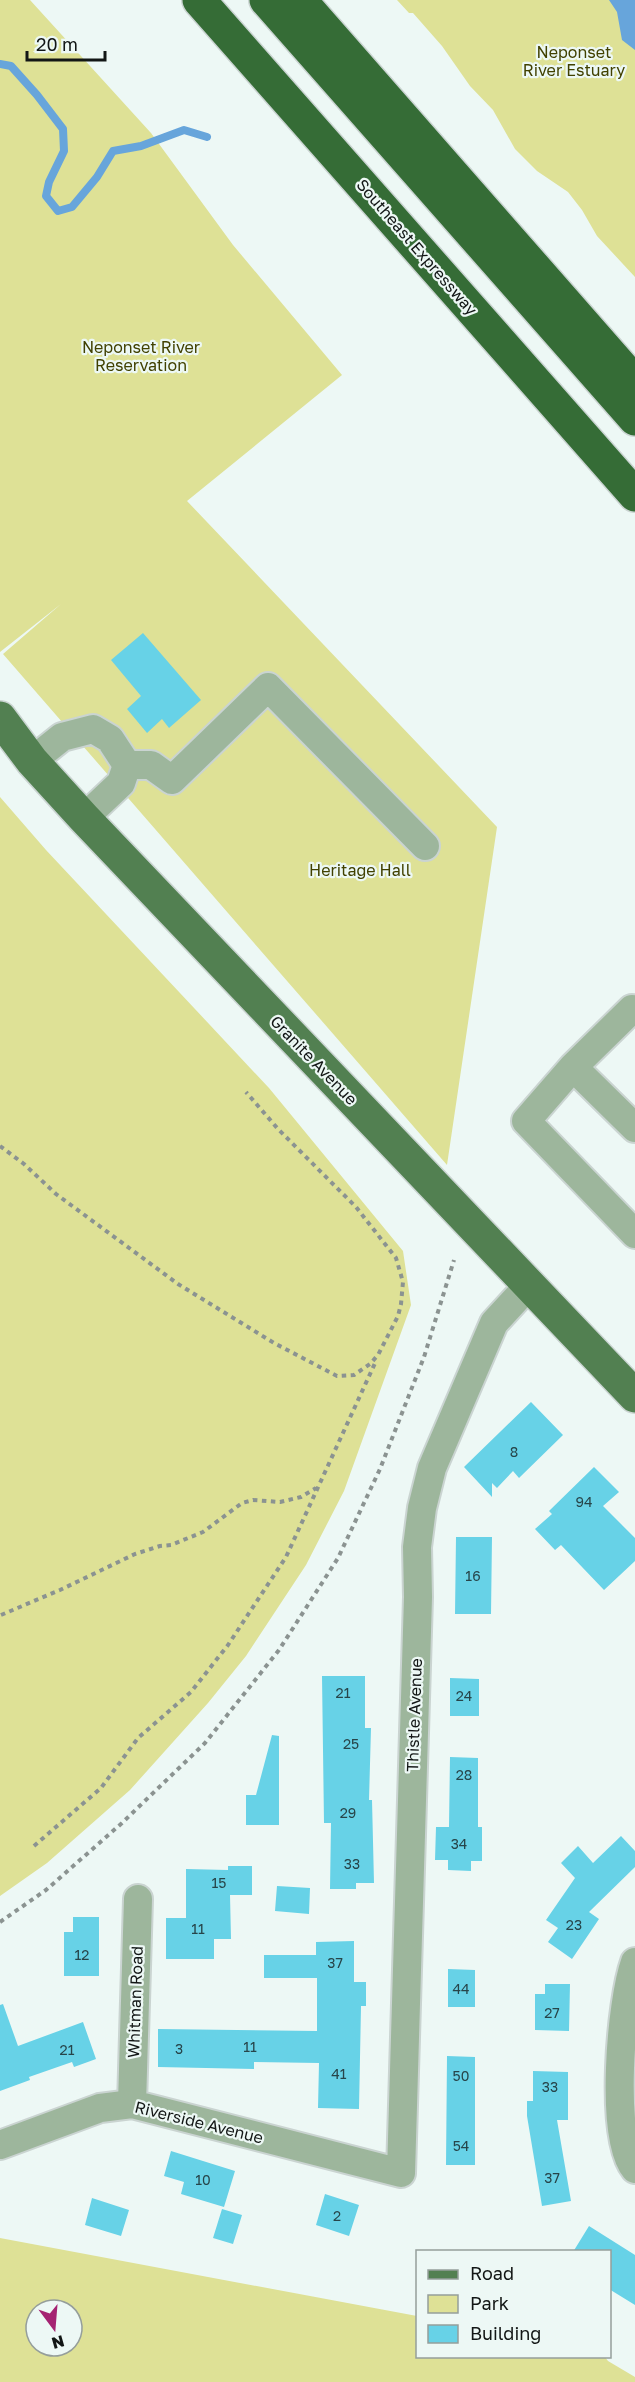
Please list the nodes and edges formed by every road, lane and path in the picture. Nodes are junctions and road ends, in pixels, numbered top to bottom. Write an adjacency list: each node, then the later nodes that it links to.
1 (199, 0): 8 (highway, Southeast Expressway)
2 (227, 0): 7 (highway)
3 (266, 0): 6 (highway)
4 (300, 0): 5 (highway)
5 (635, 382)
6 (635, 419)
7 (635, 463)
8 (635, 495)
9 (0, 718): 10 (main road, Granite Avenue)
10 (32, 761): 11 (street); 12 (main road, Granite Avenue)
11 (127, 765): 12 (street); 13 (street)
12 (84, 818): 21 (main road, Granite Avenue)
13 (426, 846)
14 (635, 1012): 15 (street)
15 (573, 1067): 17 (street); 19 (street)
16 (246, 1092): 22 (path)
17 (635, 1128)
18 (0, 1146): 22 (path)
19 (635, 1234)
20 (454, 1260): 28 (path)
21 (529, 1285): 23 (main road, Granite Avenue); 33 (street, Thistle Avenue)
22 (378, 1355): 24 (path)
23 (635, 1395)
24 (317, 1488): 25 (path); 26 (path)
25 (1, 1615)
26 (34, 1846)
27 (138, 1899): 30 (street, Whitman Road)
28 (0, 1922)
29 (635, 1962): 32 (street)
30 (132, 2104): 31 (street, Riverside Avenue); 33 (street, Riverside Avenue)
31 (0, 2145)
32 (635, 2169)
33 (401, 2173)

